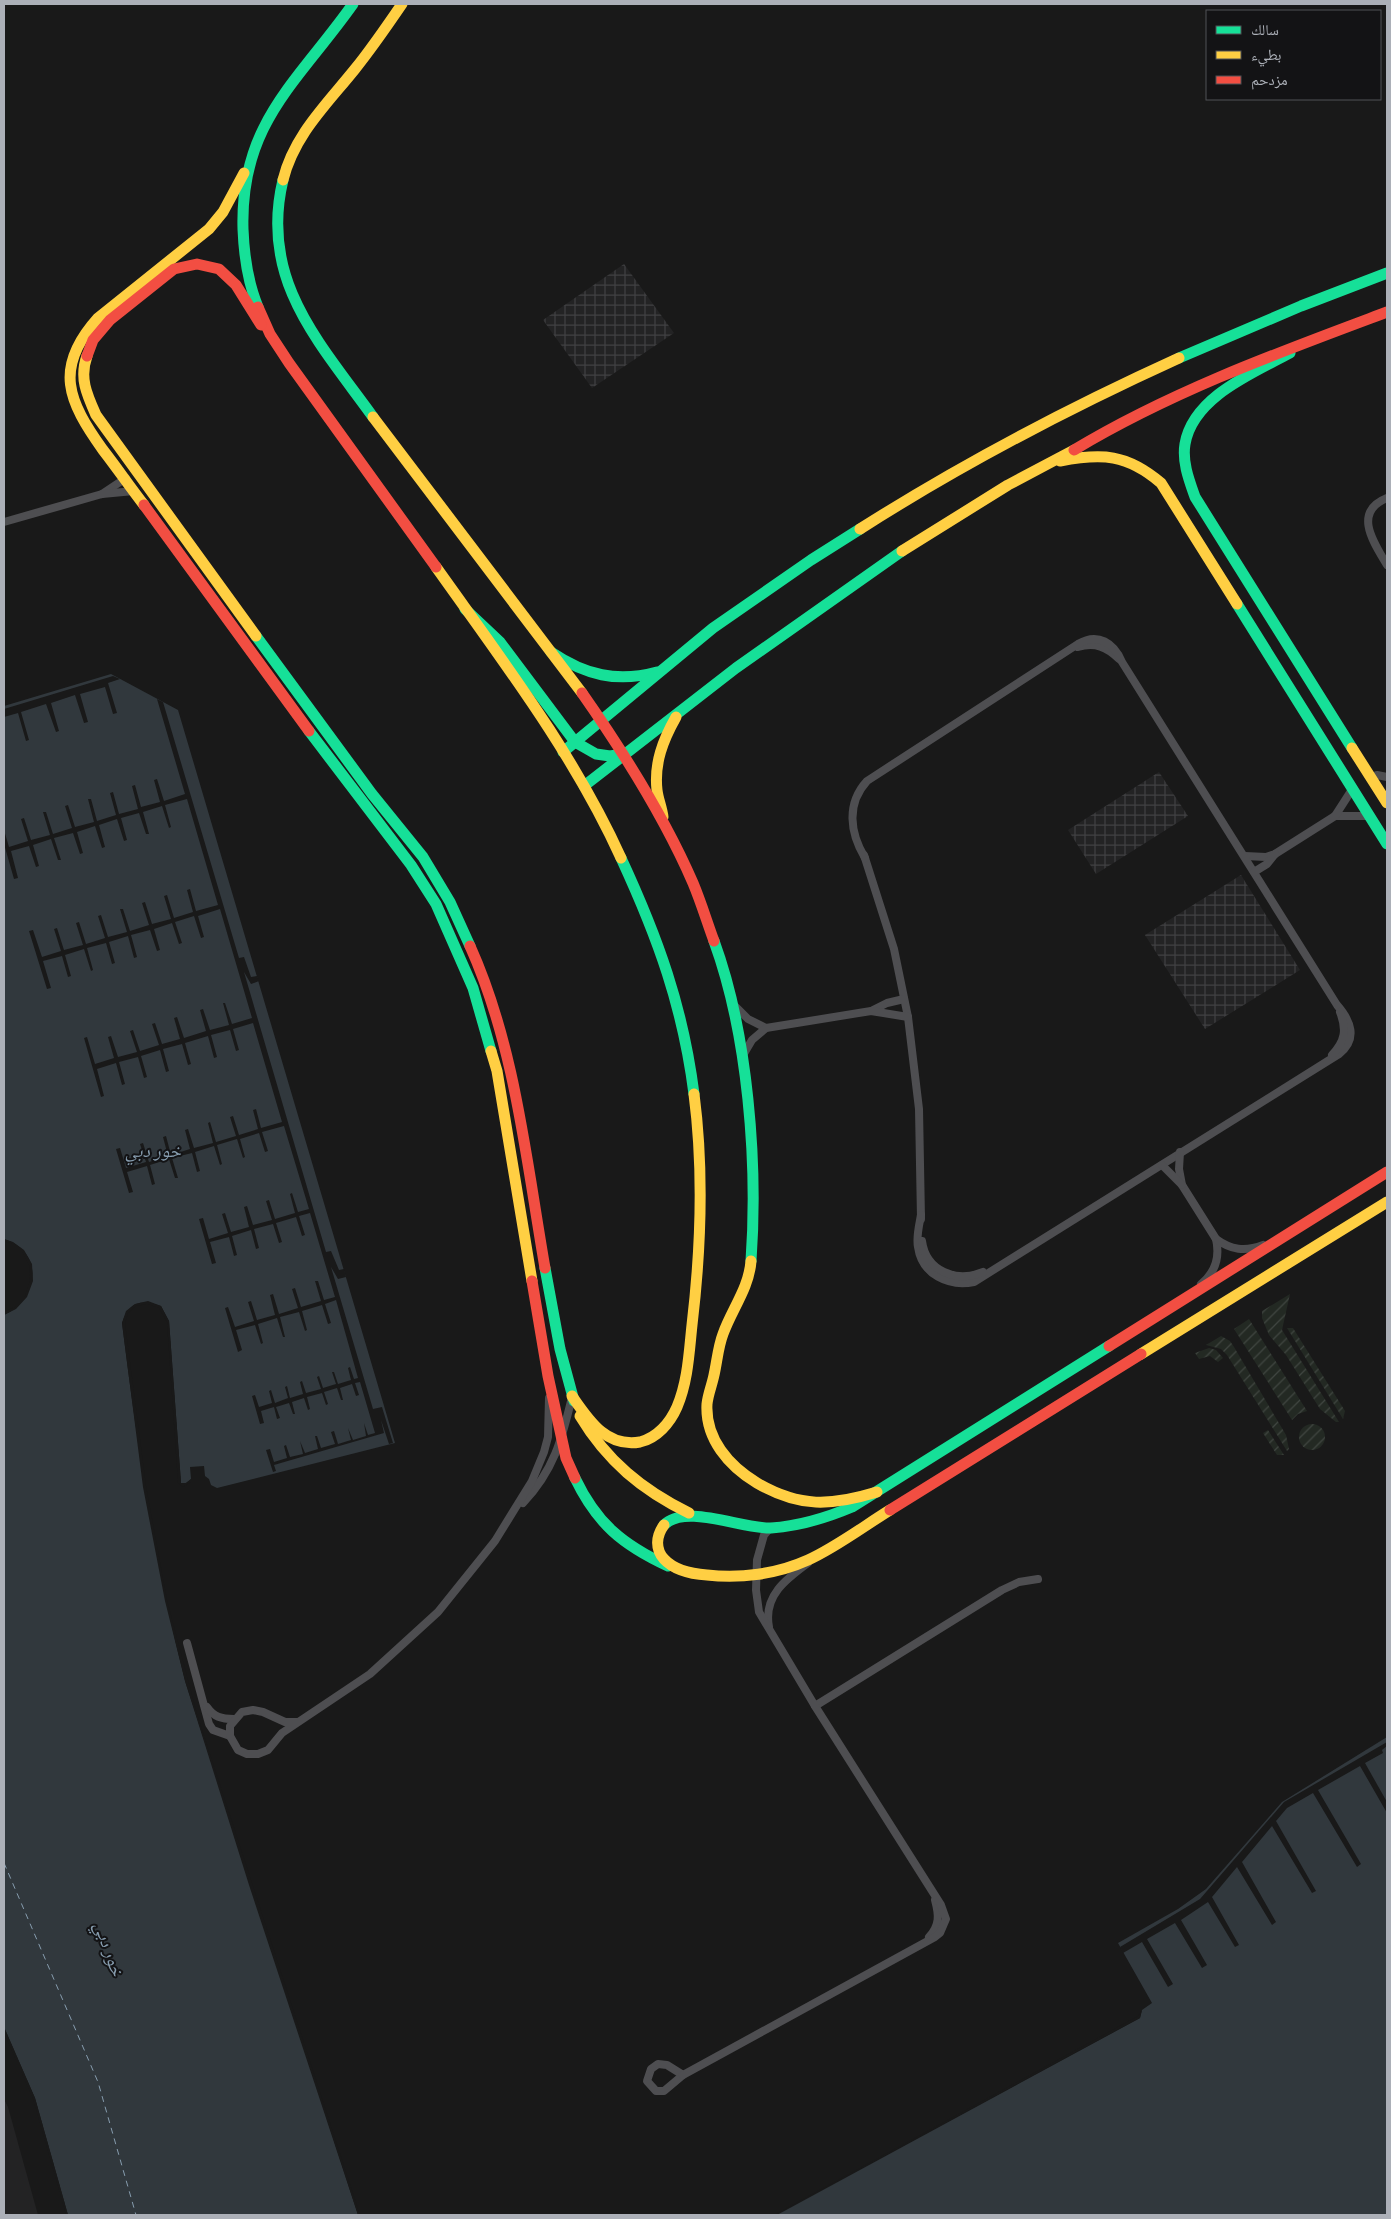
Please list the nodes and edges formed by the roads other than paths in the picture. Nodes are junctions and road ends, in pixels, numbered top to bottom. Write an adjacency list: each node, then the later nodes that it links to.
1 (354, 4): 3 (main road)
2 (402, 4): 17 (main road)
3 (249, 163): 6 (main road); 9 (main road)
4 (1387, 273): 18 (main road)
5 (1387, 312): 7 (main road)
6 (272, 336): 10 (main road); 16 (main road)
7 (1310, 342): 8 (main road); 25 (main road)
8 (1053, 463): 19 (main road); 27 (main road)
9 (126, 478): 10 (main road); 11 (main road); 12 (street)
10 (149, 487): 51 (main road)
11 (134, 491): 12 (street); 50 (main road)
12 (102, 494): 14 (street)
13 (1387, 498): 15 (street)
14 (4, 522)
15 (1387, 565)
16 (465, 609): 21 (main road); 22 (main road)
17 (551, 652): 18 (main road); 20 (main road)
18 (662, 671): 20 (main road)
19 (681, 711): 23 (main road); 31 (main road)
20 (602, 720): 21 (main road); 23 (main road)
21 (575, 742): 22 (main road); 23 (main road)
22 (563, 752): 26 (main road)
23 (624, 753): 26 (main road); 31 (main road)
24 (1387, 777): 25 (street)
25 (1370, 778): 28 (main road)
26 (584, 786): 51 (main road)
27 (1353, 788): 29 (street); 30 (main road)
28 (1387, 802)
29 (1336, 816): 30 (street); 33 (street)
30 (1369, 816): 32 (main road)
31 (662, 817): 37 (main road)
32 (1387, 844)
33 (1275, 854): 34 (street); 35 (street)
34 (1245, 856): 35 (street); 36 (street)
35 (1254, 872): 42 (street)
36 (904, 999): 38 (street); 39 (street)
37 (733, 1004): 40 (street); 41 (main road)
38 (871, 1011): 39 (street); 40 (street)
39 (908, 1017): 43 (street)
40 (766, 1028): 41 (street)
41 (742, 1057): 53 (main road)
42 (1180, 1152): 43 (street); 45 (street)
43 (1162, 1165): 45 (street)
44 (1387, 1172): 47 (main road)
45 (1182, 1185): 48 (street)
46 (1387, 1202): 57 (main road)
47 (1303, 1225): 48 (street); 49 (main road)
48 (1216, 1239): 49 (street)
49 (1175, 1306): 53 (main road)
50 (548, 1376): 52 (main road); 55 (street)
51 (572, 1396): 52 (street); 54 (main road)
52 (561, 1442): 55 (street); 58 (main road)
53 (877, 1492): 56 (main road)
54 (693, 1515): 56 (main road); 58 (main road)
55 (512, 1516): 66 (street)
56 (771, 1527): 59 (street)
57 (826, 1550): 59 (main road); 61 (street)
58 (669, 1566): 59 (main road)
59 (756, 1574): 61 (street)
60 (1038, 1579): 64 (street)
61 (770, 1634): 64 (street)
62 (187, 1643): 63 (street)
63 (204, 1703): 65 (street); 67 (street)
64 (815, 1706): 68 (street)
65 (234, 1720): 66 (street); 67 (street)
66 (298, 1722): 67 (street)
67 (230, 1736)
68 (683, 2075): 68 (street)

